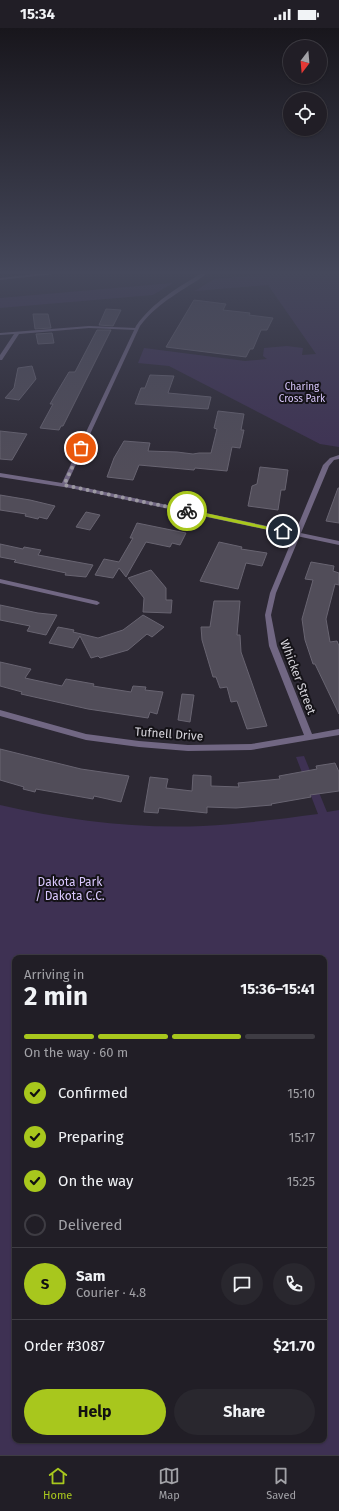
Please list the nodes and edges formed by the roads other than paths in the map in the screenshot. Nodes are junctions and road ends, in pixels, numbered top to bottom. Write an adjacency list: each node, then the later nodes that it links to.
1 (13, 340): 3 (street)
2 (131, 340): 6 (street)
3 (0, 359)
4 (339, 457): 7 (street, Whicker Street)
5 (0, 475): 6 (street)
6 (64, 485): 7 (street)
7 (297, 534): 8 (street); 13 (street, Whicker Street)
8 (339, 543)
9 (0, 581): 10 (street)
10 (97, 603)
11 (0, 713): 13 (street, Tufnell Drive)
12 (339, 732): 13 (street, Tufnell Drive)
13 (309, 737)

